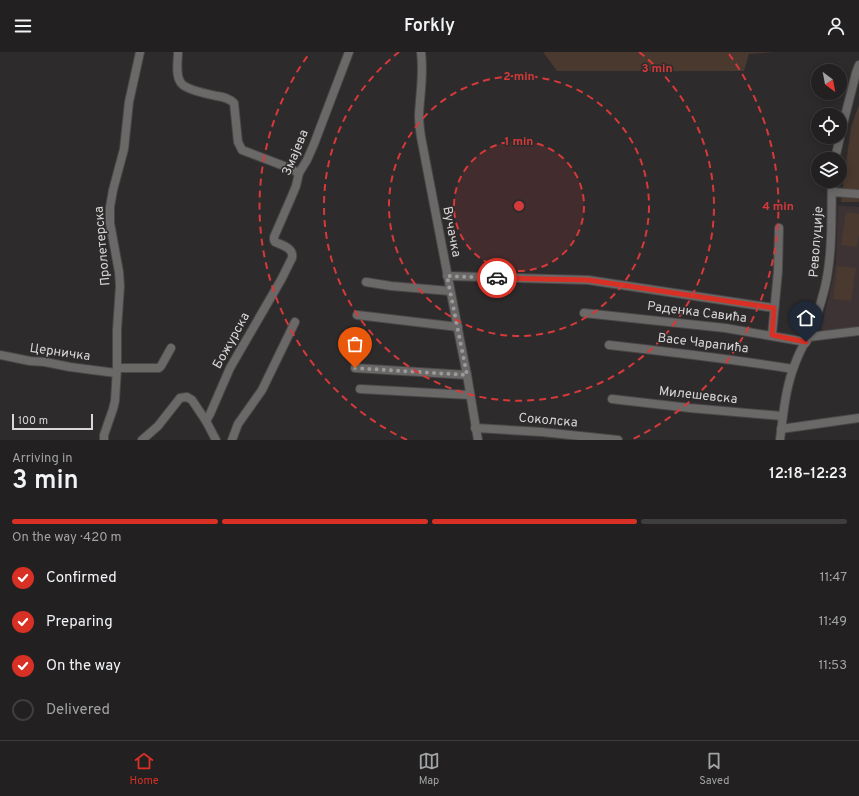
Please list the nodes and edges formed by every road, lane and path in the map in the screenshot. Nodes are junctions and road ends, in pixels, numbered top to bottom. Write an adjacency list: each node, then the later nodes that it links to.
1 (140, 52): 29 (street, Пролетерска)
2 (178, 52): 7 (street)
3 (349, 52): 7 (street, Змајева)
4 (421, 52): 13 (street, Вучачка)
5 (859, 65): 6 (street)
6 (847, 109)
7 (299, 173): 12 (street, Змајева)
8 (832, 188): 9 (street, Револуције)
9 (832, 192): 10 (street); 23 (street, Револуције)
10 (859, 194)
11 (779, 228): 16 (street)
12 (293, 254): 36 (street, Божурска)
13 (447, 276): 15 (street, Вучачка); 16 (street)
14 (366, 282): 15 (street)
15 (450, 291): 20 (street, Вучачка)
16 (774, 308): 22 (street)
17 (584, 313): 22 (street, Раденка Савића)
18 (358, 315): 20 (street)
19 (295, 322): 42 (street)
20 (458, 327): 30 (street, Вучачка)
21 (859, 331): 23 (street, Раденка Савића)
22 (772, 335): 23 (street, Раденка Савића)
23 (807, 340): 28 (street, Револуције)
24 (609, 345): 28 (street, Васе Чарапића)
25 (171, 348): 29 (street, Церничка)
26 (0, 355): 29 (street, Церничка)
27 (355, 368): 30 (street)
28 (793, 369): 34 (street, Револуције)
29 (116, 370): 39 (street, Пролетерска)
30 (467, 375): 32 (street, Вучачка)
31 (360, 389): 32 (street)
32 (470, 395): 37 (street, Вучачка)
33 (612, 399): 34 (street, Милешевска)
34 (782, 416): 38 (street, Револуције)
35 (859, 418): 38 (street)
36 (206, 421): 40 (street); 41 (street)
37 (475, 428): 43 (street, Вучачка); 44 (street, Соколска)
38 (781, 429): 45 (street, Револуције)
39 (104, 440)
40 (142, 440)
41 (216, 440)
42 (232, 440)
43 (478, 440)
44 (618, 440)
45 (780, 440)

